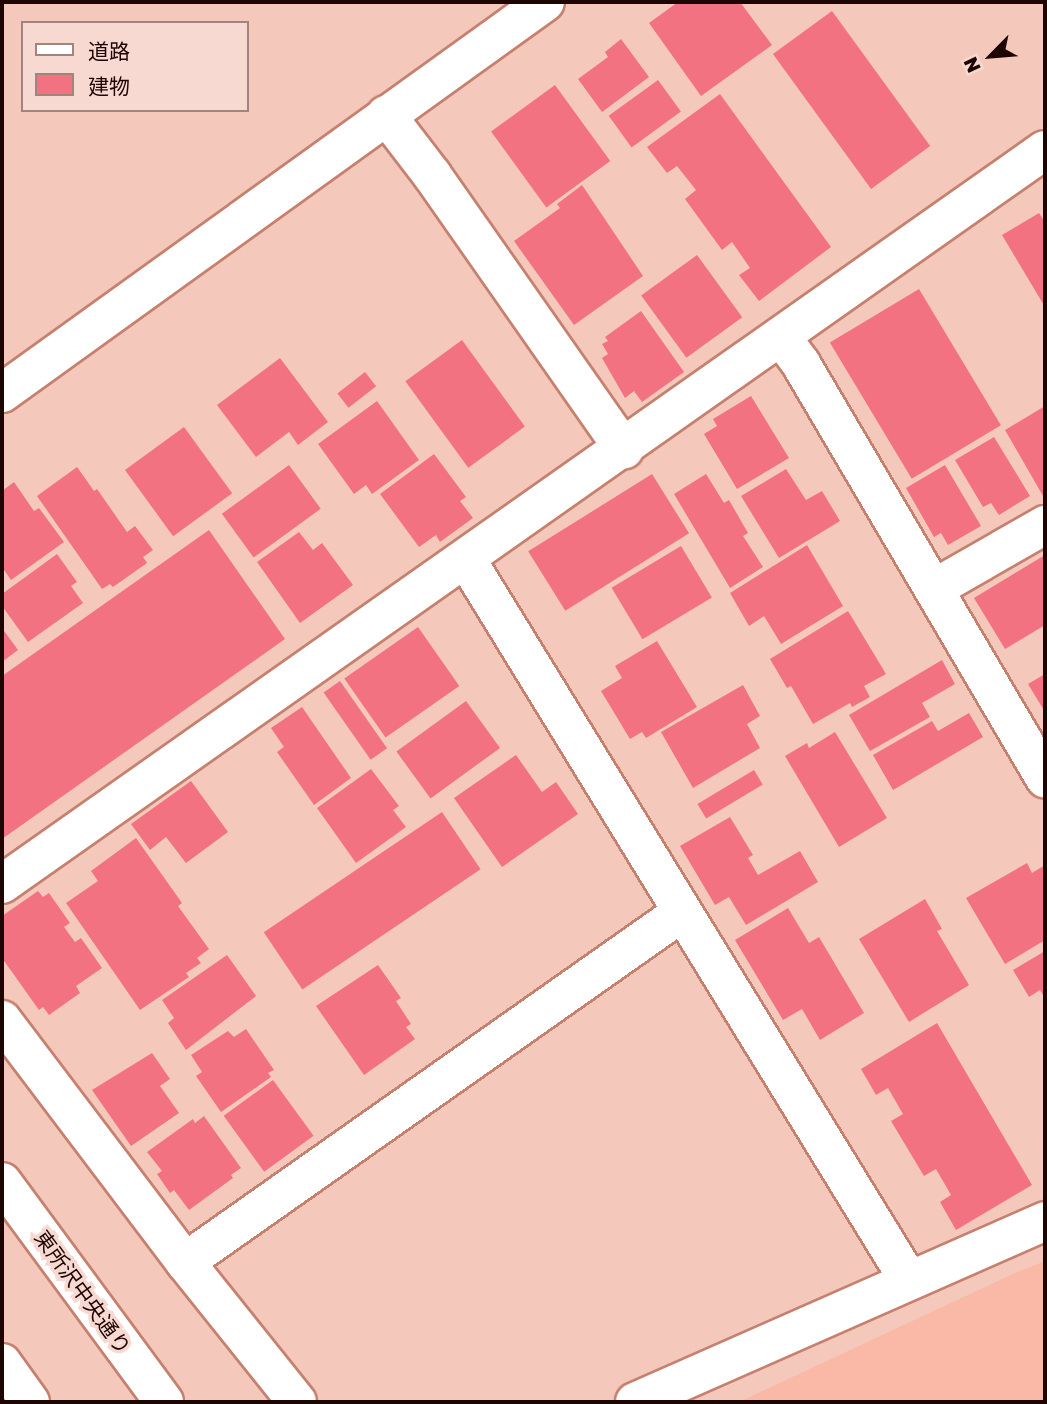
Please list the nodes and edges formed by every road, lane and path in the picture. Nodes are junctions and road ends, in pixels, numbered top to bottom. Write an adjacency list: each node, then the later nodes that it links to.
1 (545, 2): 2 (street)
2 (386, 116): 5 (street); 6 (street)
3 (1045, 150): 4 (street)
4 (781, 338): 6 (street); 9 (street)
5 (2, 393)
6 (624, 449): 8 (street)
7 (1045, 525): 9 (street)
8 (466, 559): 11 (street); 12 (street)
9 (935, 588): 10 (street)
10 (1045, 779)
11 (2, 884)
12 (681, 913): 16 (street); 17 (street)
13 (2, 1020): 16 (street)
14 (2, 1182): 20 (street, 東所沢中央通り)
15 (1045, 1221): 17 (street)
16 (185, 1262): 21 (street)
17 (908, 1279): 22 (street)
18 (2, 1363): 19 (street)
19 (30, 1402)
20 (164, 1402)
21 (297, 1402)
22 (635, 1402)

